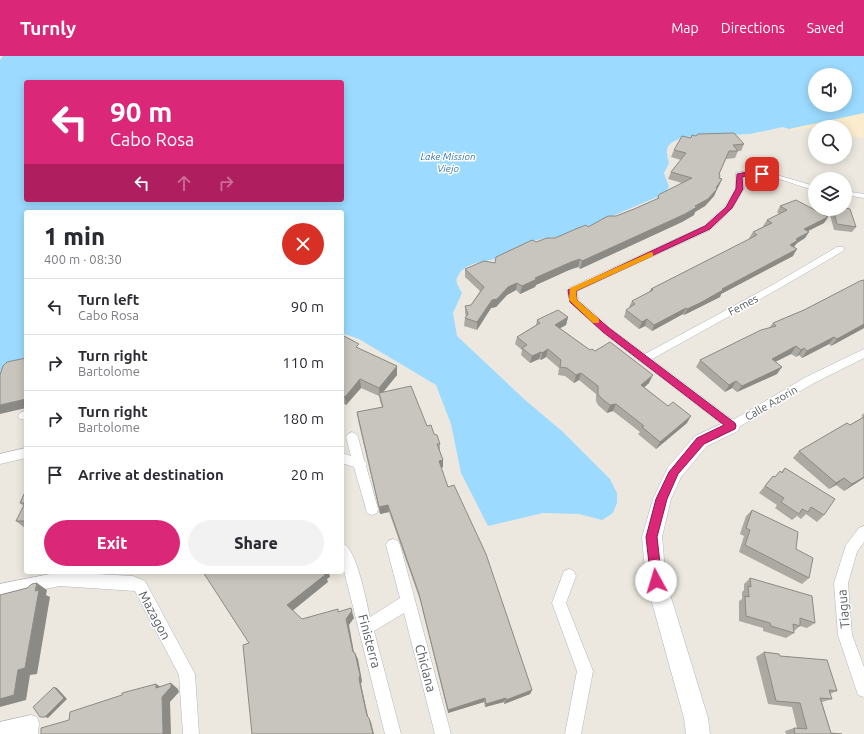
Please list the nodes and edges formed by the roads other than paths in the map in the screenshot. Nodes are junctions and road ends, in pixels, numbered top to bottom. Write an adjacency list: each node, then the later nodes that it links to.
1 (808, 187): 6 (street)
2 (852, 194): 3 (street)
3 (864, 196)
4 (840, 249): 6 (street, Femes)
5 (864, 353): 7 (street, Calle Azorin)
6 (644, 359): 7 (street)
7 (732, 426): 28 (street, Calle Azorin)
8 (352, 437): 12 (street)
9 (24, 453): 10 (street)
10 (0, 459)
11 (344, 459): 12 (street)
12 (361, 464): 13 (street)
13 (372, 509)
14 (864, 532): 21 (street, Tiagua)
15 (393, 545): 19 (street, Chiclana)
16 (344, 552): 20 (street, Finisterra)
17 (568, 576): 27 (street)
18 (0, 592): 24 (street, Mazagon)
19 (409, 601): 20 (street); 26 (street, Chiclana)
20 (366, 628): 25 (street, Finisterra)
21 (864, 689)
22 (0, 730): 23 (street)
23 (30, 734)
24 (191, 734)
25 (393, 734)
26 (443, 734)
27 (573, 734)
28 (698, 734)

